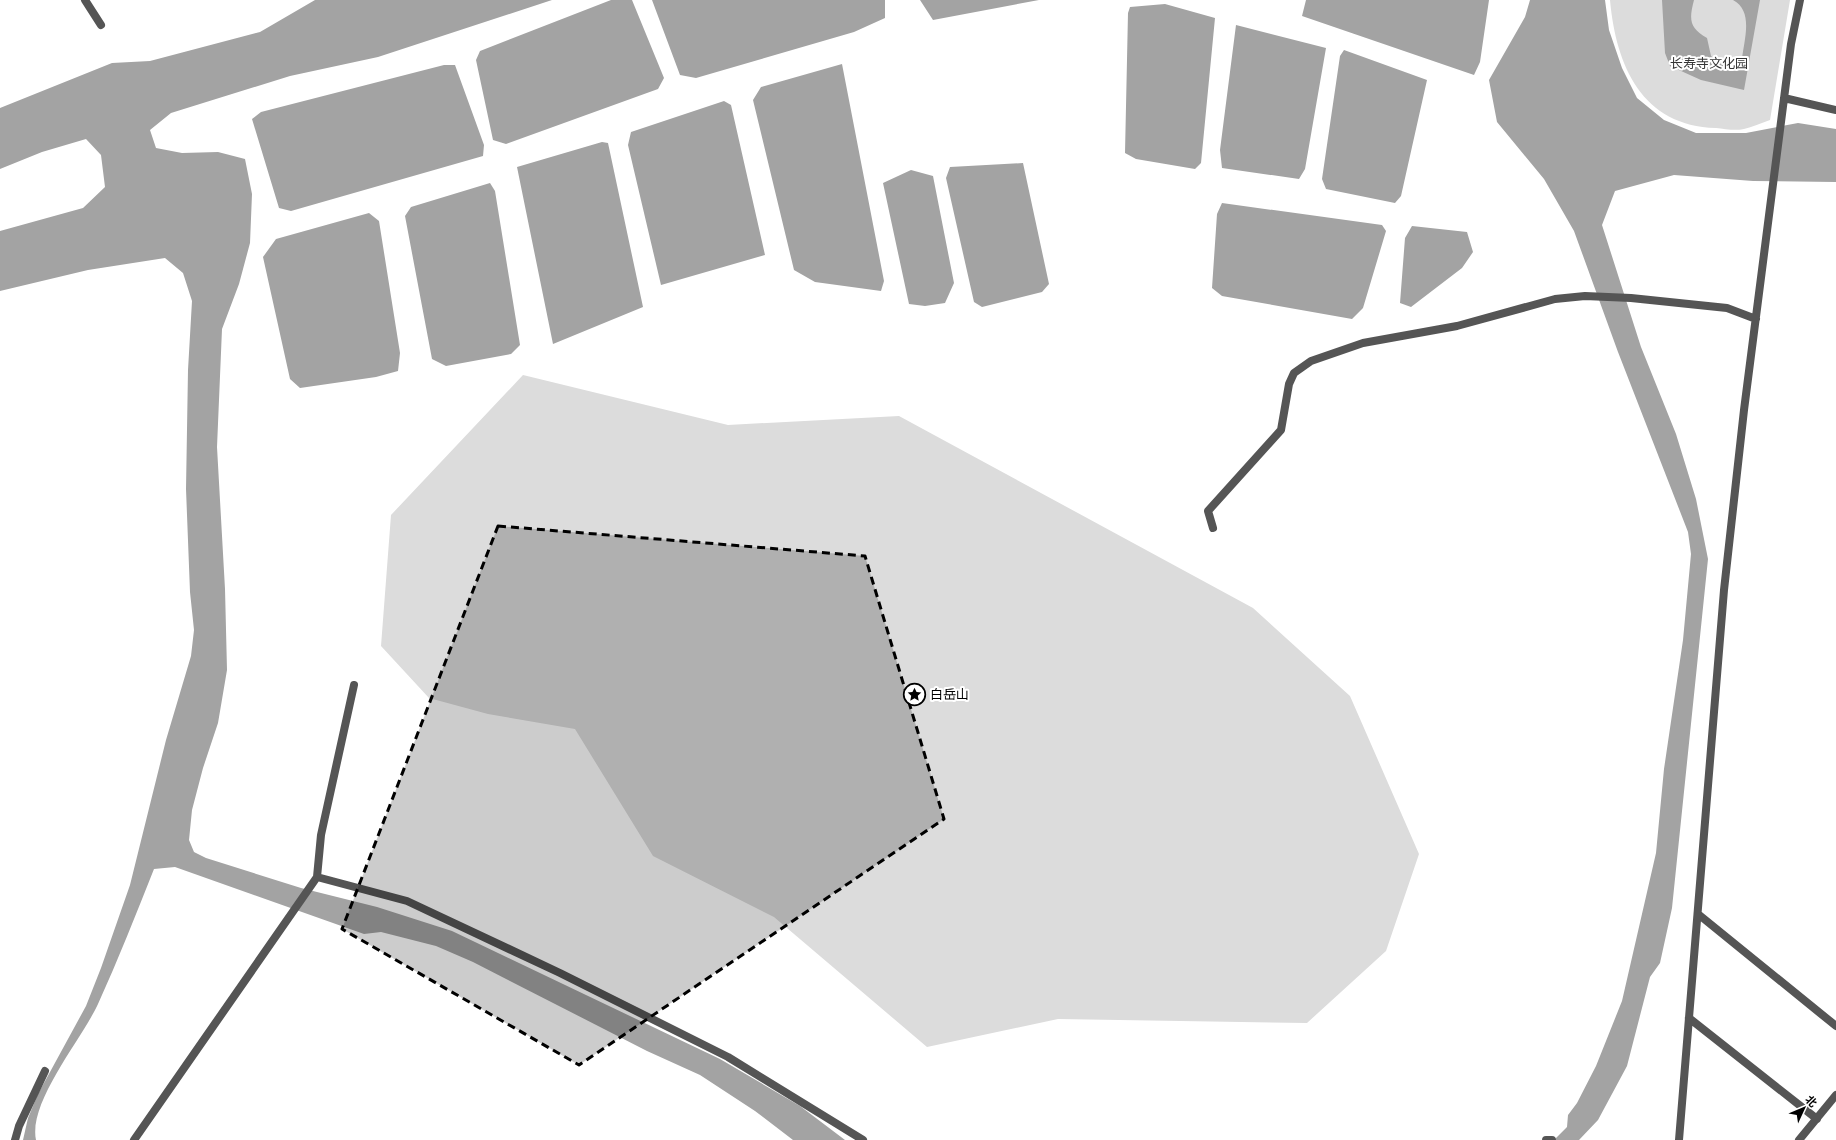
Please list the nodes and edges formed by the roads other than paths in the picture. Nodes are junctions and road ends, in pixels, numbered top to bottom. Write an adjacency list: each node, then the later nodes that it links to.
1 (85, 0): 3 (street)
2 (1800, 0): 4 (street)
3 (101, 25)
4 (1784, 98): 5 (street); 6 (street)
5 (1836, 110)
6 (1756, 319): 7 (street); 10 (street)
7 (1213, 528)
8 (354, 685): 9 (street)
9 (318, 877): 17 (street); 18 (street)
10 (1698, 914): 11 (street); 12 (street)
11 (1689, 1018): 15 (street); 19 (street)
12 (1836, 1026)
13 (44, 1071): 16 (street)
14 (1836, 1095): 15 (street)
15 (1817, 1119): 20 (street)
16 (15, 1140)
17 (134, 1140)
18 (863, 1140)
19 (1679, 1140)
20 (1800, 1140)

